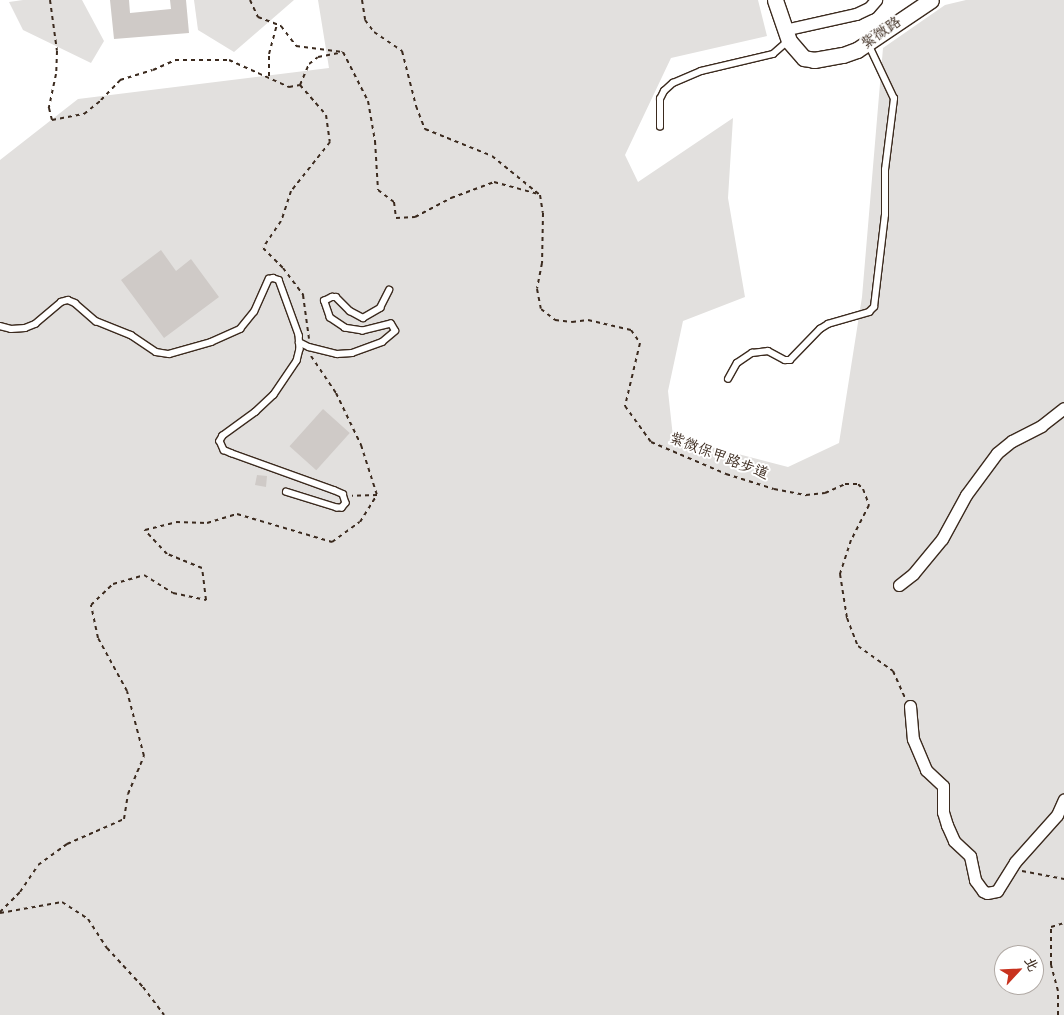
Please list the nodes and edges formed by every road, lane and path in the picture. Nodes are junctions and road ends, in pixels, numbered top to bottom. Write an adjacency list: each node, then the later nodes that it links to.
1 (50, 0): 11 (path)
2 (250, 0): 7 (path)
3 (362, 0): 14 (path)
4 (775, 0): 8 (street, 紫微路)
5 (876, 0): 8 (street)
6 (931, 0): 9 (street, 紫微路)
7 (277, 25): 10 (path); 11 (path)
8 (787, 36): 9 (street, 紫微路); 13 (lane)
9 (868, 44): 19 (lane)
10 (343, 52): 12 (path); 14 (path)
11 (269, 78): 12 (path)
12 (300, 85): 18 (path)
13 (660, 127)
14 (540, 195): 25 (path, 紫微保甲路步道)
15 (389, 290): 18 (lane)
16 (0, 326): 17 (lane)
17 (299, 342): 18 (lane); 23 (lane)
18 (309, 347): 22 (path)
19 (728, 379)
20 (1064, 408): 24 (street)
21 (286, 492): 23 (lane)
22 (377, 495): 23 (path); 29 (path)
23 (344, 496)
24 (899, 585)
25 (910, 706): 27 (street)
26 (1064, 799): 27 (street)
27 (1010, 869): 28 (path)
28 (1064, 879)
29 (0, 912): 31 (path)
30 (1064, 923): 32 (path)
31 (164, 1015)
32 (1058, 1015)

